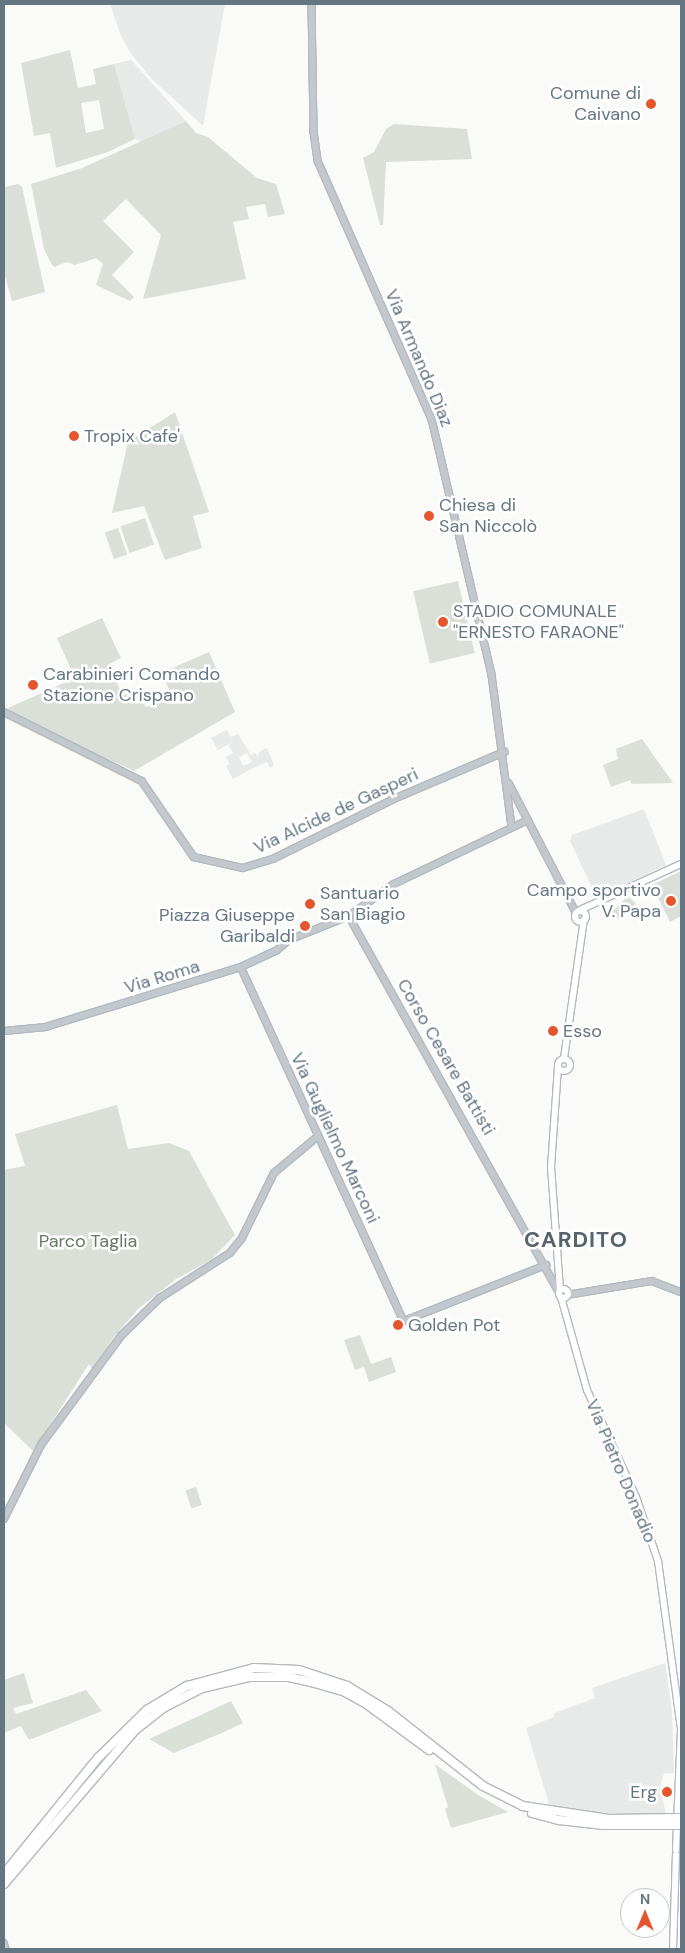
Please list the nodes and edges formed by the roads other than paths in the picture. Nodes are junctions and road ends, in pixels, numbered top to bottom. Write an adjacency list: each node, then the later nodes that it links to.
1 (312, 4): 3 (street, Via Armando Diaz)
2 (4, 712): 3 (street, Via Alcide de Gasperi)
3 (504, 752): 4 (street, Via Armando Diaz)
4 (508, 781): 5 (street); 6 (street, Via Armando Diaz)
5 (518, 801): 6 (street); 7 (street)
6 (510, 802): 8 (street, Via Armando Diaz)
7 (528, 820): 8 (street, Via Roma); 10 (street)
8 (512, 827): 11 (street, Via Roma)
9 (681, 864): 10 (main road)
10 (580, 915): 14 (main road)
11 (349, 916): 12 (street, Via Roma); 17 (street, Corso Cesare Battisti)
12 (241, 968): 13 (street, Via Roma); 16 (street, Via Guglielmo Marconi)
13 (4, 1032)
14 (564, 1058): 15 (main road, Via Pietro Donadio); 15 (main road)
15 (562, 1069): 19 (main road, Via Pietro Donadio)
16 (317, 1137): 17 (street, Via Guglielmo Marconi); 20 (street)
17 (546, 1265): 19 (street, Corso Cesare Battisti)
18 (681, 1292): 19 (street)
19 (564, 1294): 22 (main road, Via Pietro Donadio)
20 (4, 1519)
21 (681, 1818): 28 (highway, bridge)
22 (679, 1826): 23 (main road); 25 (main road, Via Pietro Donadio); 30 (highway, bridge)
23 (681, 1834)
24 (681, 1844): 25 (main road)
25 (676, 1852): 26 (main road); 29 (main road, Via Pietro Donadio)
26 (681, 1861)
27 (681, 1872): 29 (main road)
28 (4, 1874)
29 (675, 1881): 33 (main road, Via Pietro Donadio)
30 (4, 1884)
31 (4, 1944): 32 (street)
32 (6, 1949)
33 (674, 1949)

